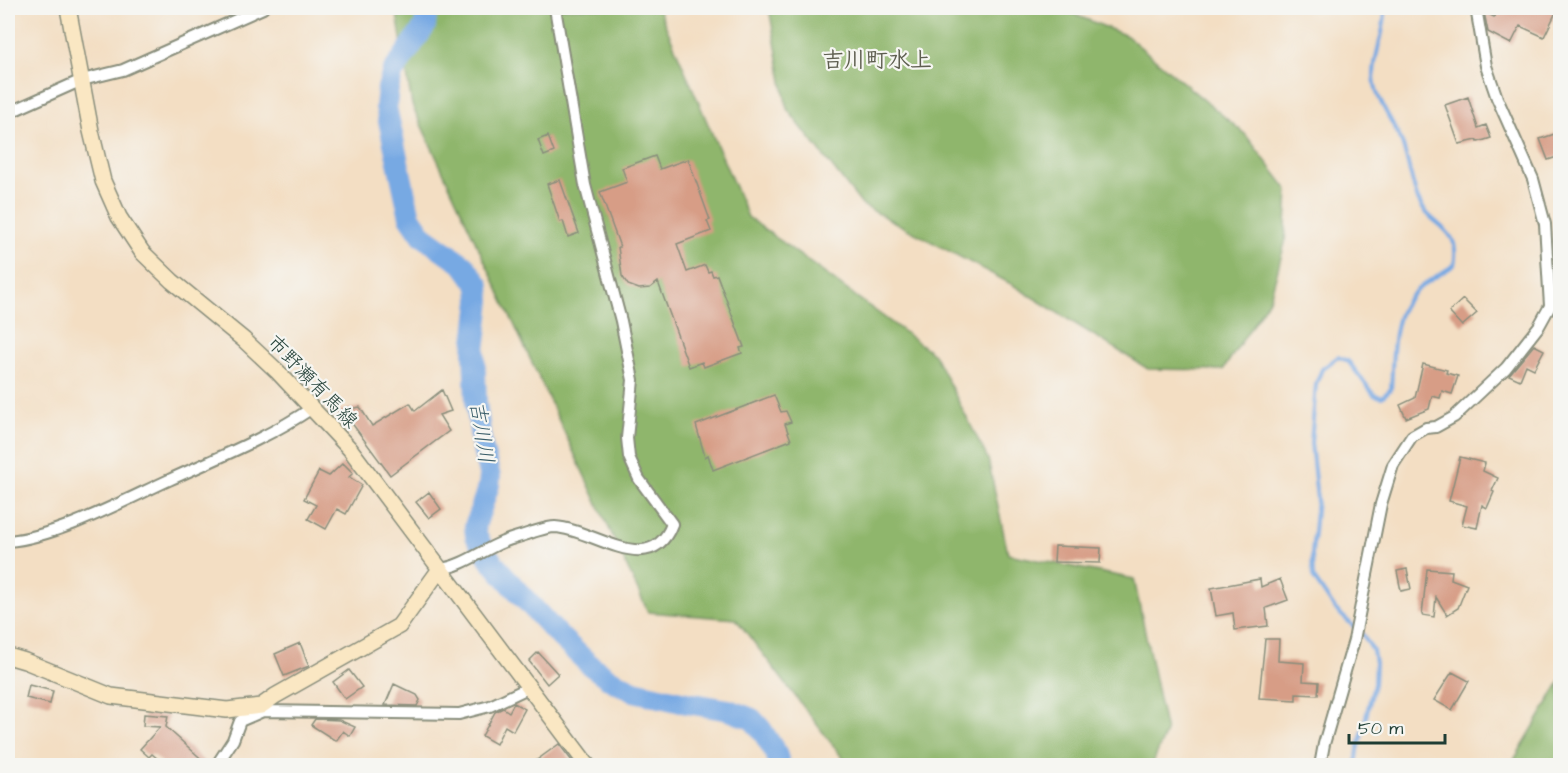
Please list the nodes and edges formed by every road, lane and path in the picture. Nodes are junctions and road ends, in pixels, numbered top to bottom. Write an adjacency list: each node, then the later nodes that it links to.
1 (68, 8): 5 (main road, 市野瀬有馬線)
2 (263, 8): 5 (street)
3 (555, 8): 9 (street)
4 (1476, 8): 15 (street)
5 (82, 80): 6 (street); 7 (main road, 市野瀬有馬線)
6 (8, 113)
7 (312, 408): 8 (street); 9 (main road, 市野瀬有馬線)
8 (8, 541)
9 (447, 568): 11 (main road, 市野瀬有馬線); 12 (main road)
10 (8, 656): 12 (main road)
11 (528, 688): 12 (street); 14 (main road, 市野瀬有馬線)
12 (262, 709): 13 (street)
13 (216, 765)
14 (588, 765)
15 (1320, 765)

